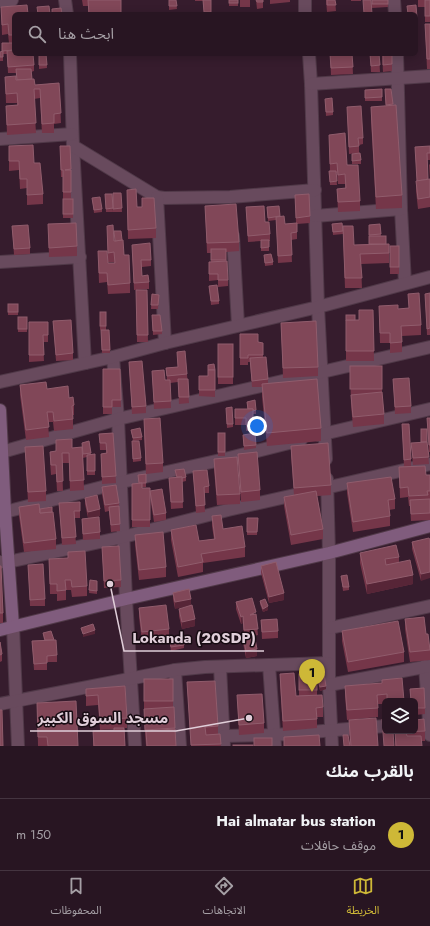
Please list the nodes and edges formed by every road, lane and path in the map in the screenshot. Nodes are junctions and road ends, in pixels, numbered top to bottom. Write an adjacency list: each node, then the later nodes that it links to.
1 (12, 0): 5 (street)
2 (65, 0): 6 (street)
3 (305, 0): 7 (street)
4 (394, 0): 8 (street)
5 (0, 1)
6 (67, 12)
7 (305, 12)
8 (395, 12)
9 (70, 56): 15 (street)
10 (309, 56): 14 (street)
11 (397, 56): 13 (street)
12 (430, 76): 13 (street)
13 (398, 78): 14 (street); 21 (street)
14 (311, 84): 18 (street)
15 (72, 134): 16 (street); 17 (street)
16 (0, 139)
17 (73, 146): 19 (street); 25 (street)
18 (315, 190): 20 (street); 23 (street)
19 (157, 197): 20 (street); 31 (street)
20 (230, 197): 22 (street)
21 (401, 209): 23 (street); 28 (street)
22 (231, 212)
23 (315, 216): 29 (street)
24 (232, 227): 30 (street)
25 (80, 257): 26 (street); 34 (street)
26 (0, 262)
27 (429, 275): 28 (street)
28 (405, 283): 29 (street)
29 (318, 307): 30 (street); 35 (street)
30 (238, 325): 31 (street)
31 (165, 343): 33 (street)
32 (430, 348): 35 (street)
33 (113, 357): 34 (street); 40 (street)
34 (85, 363): 36 (street)
35 (321, 373): 40 (street); 41 (street)
36 (0, 382)
37 (0, 410): 39 (main road)
38 (430, 410): 41 (street)
39 (0, 418): 42 (main road)
40 (118, 419): 42 (street); 44 (street)
41 (325, 434): 44 (street); 45 (street)
42 (2, 452): 46 (main road)
43 (430, 464): 45 (street)
44 (122, 482): 47 (street); 49 (street)
45 (327, 488): 49 (street); 50 (street)
46 (2, 489): 47 (main road)
47 (5, 512): 51 (main road)
48 (430, 526): 50 (main road)
49 (123, 537): 51 (street); 52 (street)
50 (329, 553): 52 (main road); 55 (street)
51 (4, 562): 54 (main road)
52 (126, 599): 54 (main road); 62 (street)
53 (430, 606): 55 (street)
54 (13, 626): 56 (main road); 64 (street)
55 (330, 628): 57 (street)
56 (0, 630)
57 (328, 663): 58 (street); 63 (street)
58 (269, 665): 60 (street); 71 (street)
59 (427, 666): 63 (street); 66 (street)
60 (220, 667): 61 (street); 72 (street)
61 (175, 670): 62 (street); 75 (street)
62 (131, 680): 64 (street); 74 (street)
63 (329, 685): 69 (street)
64 (17, 701): 65 (street); 73 (street)
65 (0, 704)
66 (428, 722): 67 (street); 70 (street)
67 (418, 723)
68 (382, 726): 69 (street)
69 (331, 731): 71 (street); 76 (street)
70 (430, 735)
71 (275, 740): 72 (street)
72 (224, 741)
73 (18, 746)
74 (135, 746)
75 (180, 746)
76 (332, 746)

